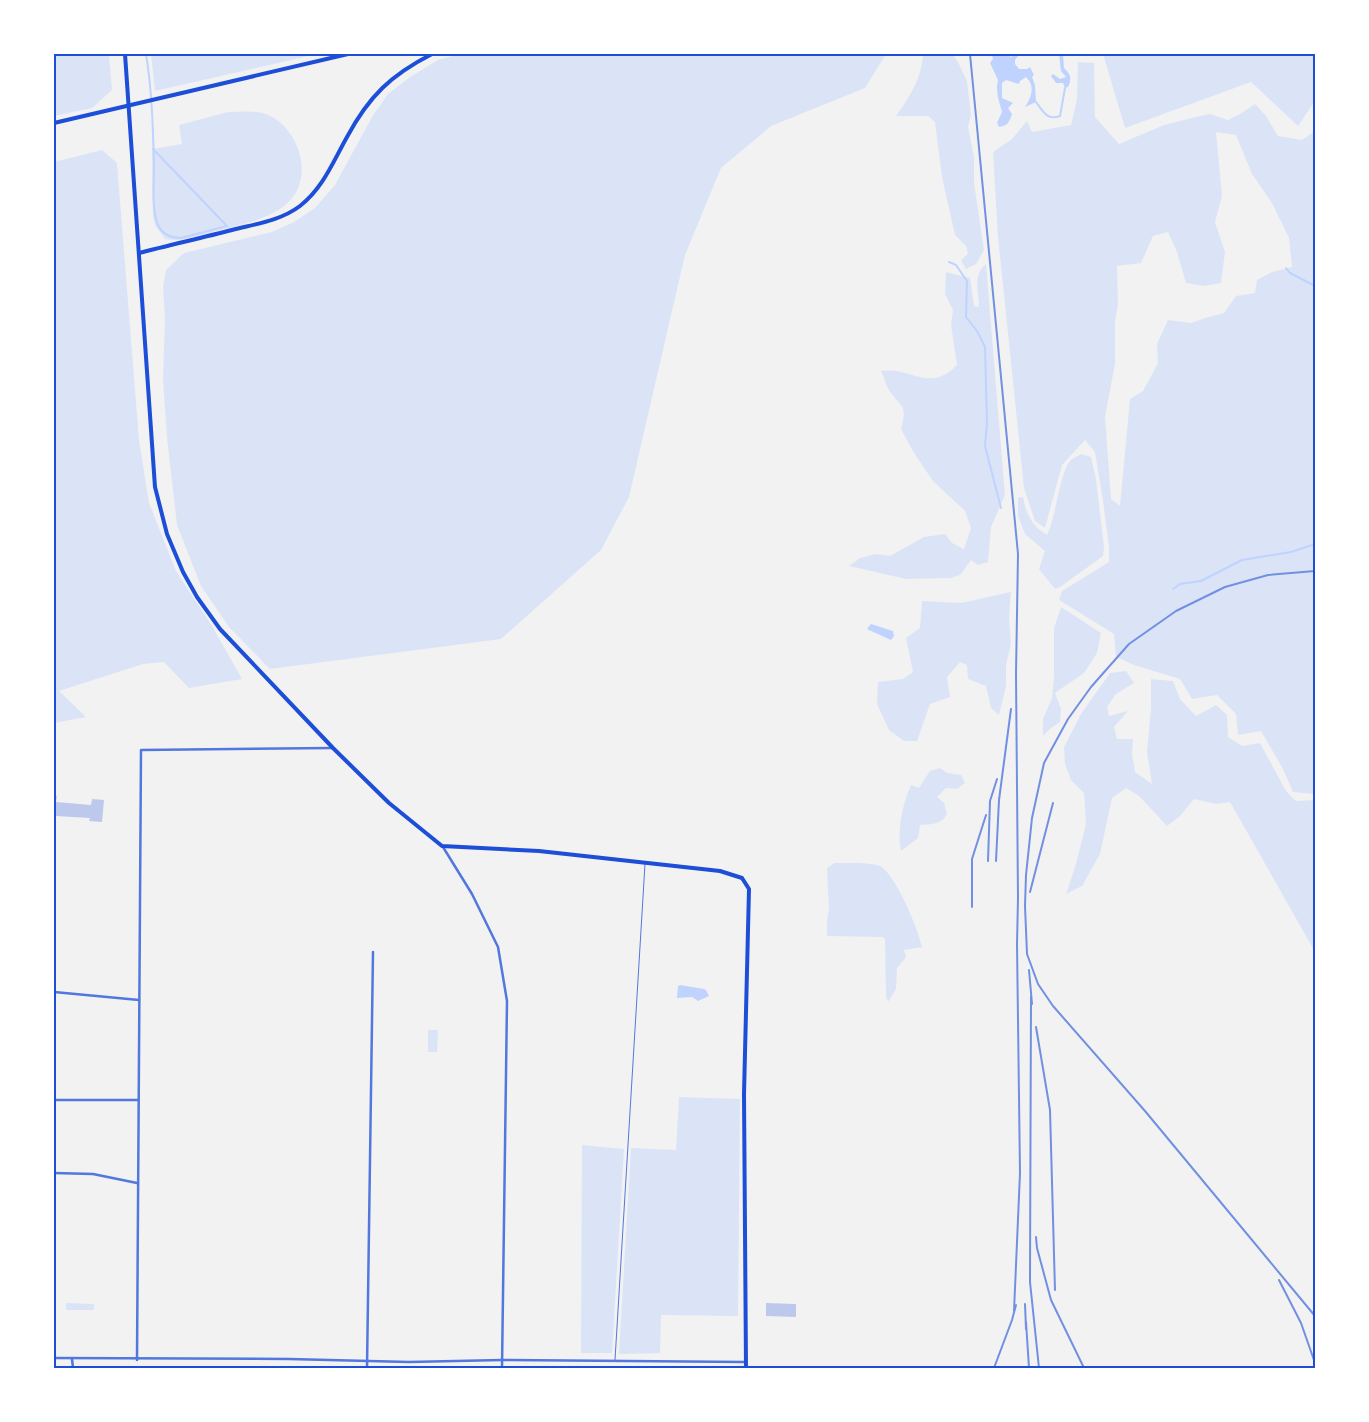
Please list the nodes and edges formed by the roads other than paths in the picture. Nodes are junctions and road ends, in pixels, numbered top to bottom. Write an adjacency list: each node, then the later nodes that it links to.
1 (125, 54): 5 (main road)
2 (348, 54): 4 (main road)
3 (432, 54): 5 (main road)
4 (54, 123)
5 (139, 252): 6 (main road)
6 (333, 748): 7 (main road); 11 (street)
7 (442, 846): 8 (main road); 19 (street)
8 (645, 864): 21 (lane); 22 (main road)
9 (373, 952): 20 (street)
10 (54, 992): 11 (street)
11 (139, 1000): 13 (street)
12 (54, 1100): 13 (street)
13 (138, 1100): 15 (street)
14 (54, 1173): 15 (street)
15 (138, 1183): 18 (street)
16 (54, 1358): 17 (street)
17 (72, 1359): 18 (street); 23 (street)
18 (137, 1360): 20 (street)
19 (502, 1360): 20 (street); 21 (street); 25 (street)
20 (367, 1361): 24 (street)
21 (615, 1361): 22 (street)
22 (745, 1362): 26 (main road)
23 (72, 1368)
24 (367, 1368)
25 (502, 1368)
26 (746, 1368)

